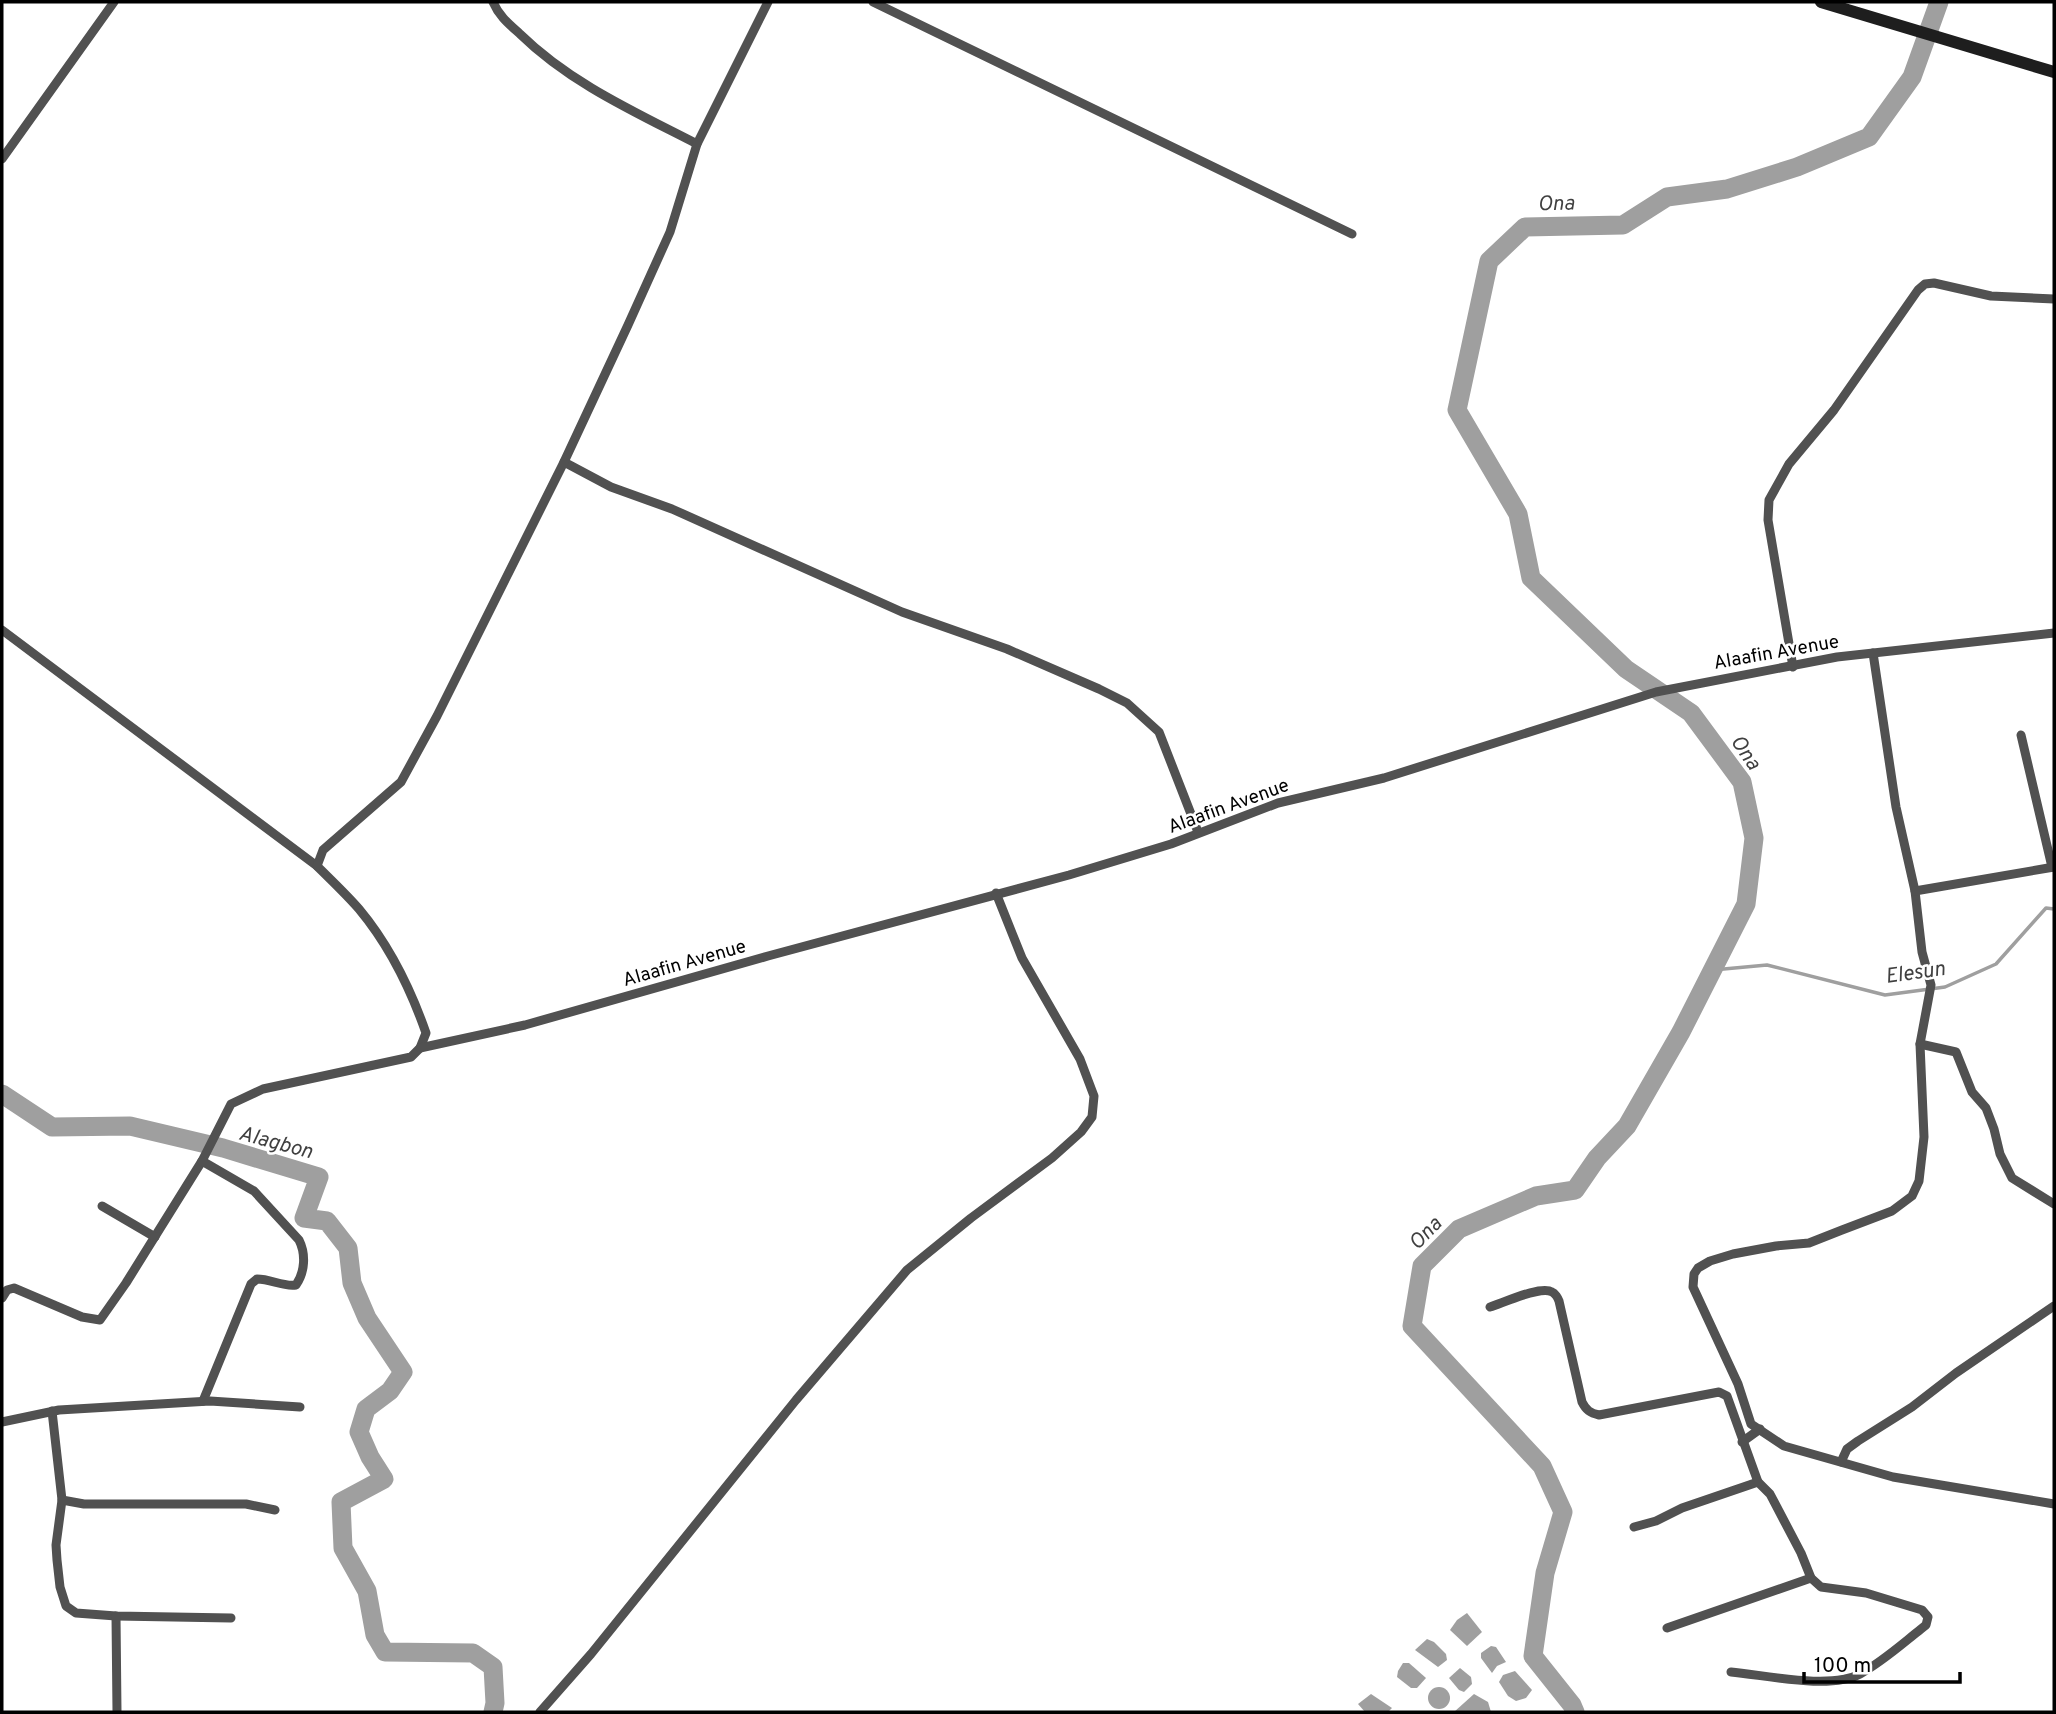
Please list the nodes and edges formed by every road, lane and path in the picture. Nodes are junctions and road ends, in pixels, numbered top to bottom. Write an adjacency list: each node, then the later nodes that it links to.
1 (114, 2): 8 (street)
2 (493, 2): 7 (street)
3 (768, 2): 7 (street)
4 (873, 2): 9 (street)
5 (1821, 2): 6 (street)
6 (2054, 72)
7 (697, 144): 11 (street)
8 (2, 159)
9 (1352, 234)
10 (2054, 299): 15 (street)
11 (564, 462): 17 (street); 18 (street)
12 (2, 629): 18 (street)
13 (2054, 633): 14 (street, Alaafin Avenue)
14 (1874, 653): 15 (street, Alaafin Avenue); 20 (street)
15 (1793, 667): 17 (street, Alaafin Avenue)
16 (2021, 735): 19 (street)
17 (1199, 832): 21 (street, Alaafin Avenue)
18 (317, 866): 23 (street)
19 (2053, 867): 20 (street)
20 (1915, 891): 22 (street)
21 (996, 893): 23 (street, Alaafin Avenue); 49 (street)
22 (1920, 1044): 25 (street); 35 (street)
23 (420, 1048): 24 (street, Alaafin Avenue)
24 (204, 1157): 27 (street, Alaafin Avenue); 31 (street)
25 (2054, 1204)
26 (102, 1206): 27 (street)
27 (155, 1237): 28 (street, Alaafin Avenue)
28 (2, 1298)
29 (2054, 1306): 37 (street)
30 (1490, 1307): 36 (street)
31 (203, 1401): 32 (street); 33 (street)
32 (300, 1407)
33 (52, 1411): 34 (street); 39 (street)
34 (2, 1422)
35 (1760, 1429): 36 (street); 37 (street)
36 (1742, 1441): 38 (street)
37 (1841, 1462): 40 (street)
38 (1758, 1482): 42 (street); 43 (street)
39 (62, 1500): 41 (street); 44 (street)
40 (2054, 1504)
41 (275, 1510)
42 (1633, 1527)
43 (1811, 1578): 46 (street); 47 (street)
44 (116, 1616): 45 (street); 48 (street)
45 (230, 1618)
46 (1667, 1628)
47 (1731, 1672)
48 (117, 1712)
49 (540, 1712)

